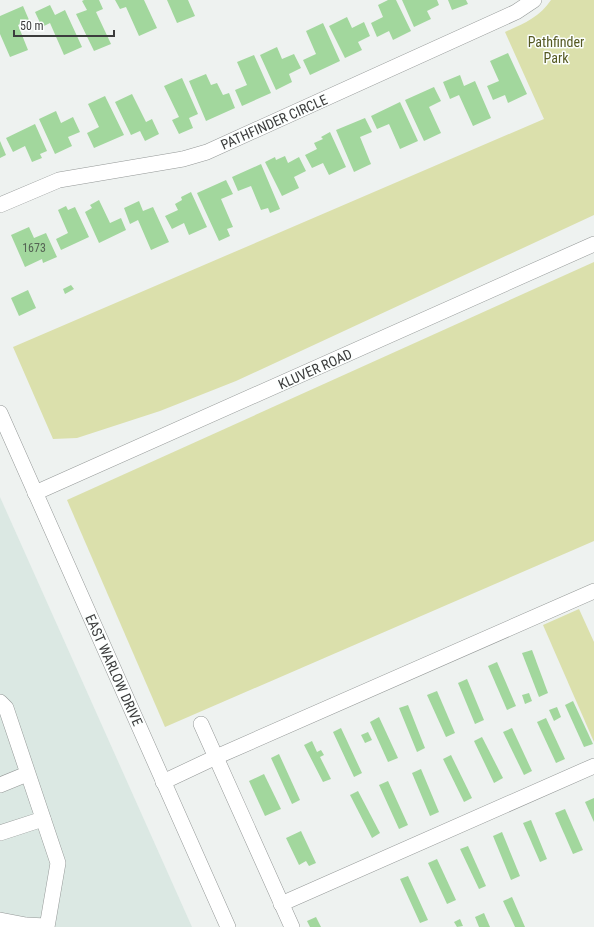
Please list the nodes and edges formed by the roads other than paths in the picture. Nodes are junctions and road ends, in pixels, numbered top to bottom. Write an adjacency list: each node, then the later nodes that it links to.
1 (534, 0): 2 (street, PATHFINDER CIRCLE)
2 (0, 205)
3 (594, 244): 5 (street, KLUVER ROAD)
4 (0, 413): 5 (street, EAST WARLOW DRIVE)
5 (35, 493): 12 (street, EAST WARLOW DRIVE)
6 (594, 591): 9 (street)
7 (0, 702): 11 (street)
8 (201, 724): 9 (street)
9 (216, 757): 12 (street); 16 (street)
10 (594, 766): 16 (street)
11 (27, 774): 13 (street); 14 (street)
12 (163, 782): 19 (street, EAST WARLOW DRIVE)
13 (0, 785)
14 (43, 819): 15 (street); 18 (street)
15 (0, 833)
16 (281, 904): 20 (street)
17 (0, 920): 18 (street)
18 (47, 927)
19 (228, 927)
20 (292, 927)

